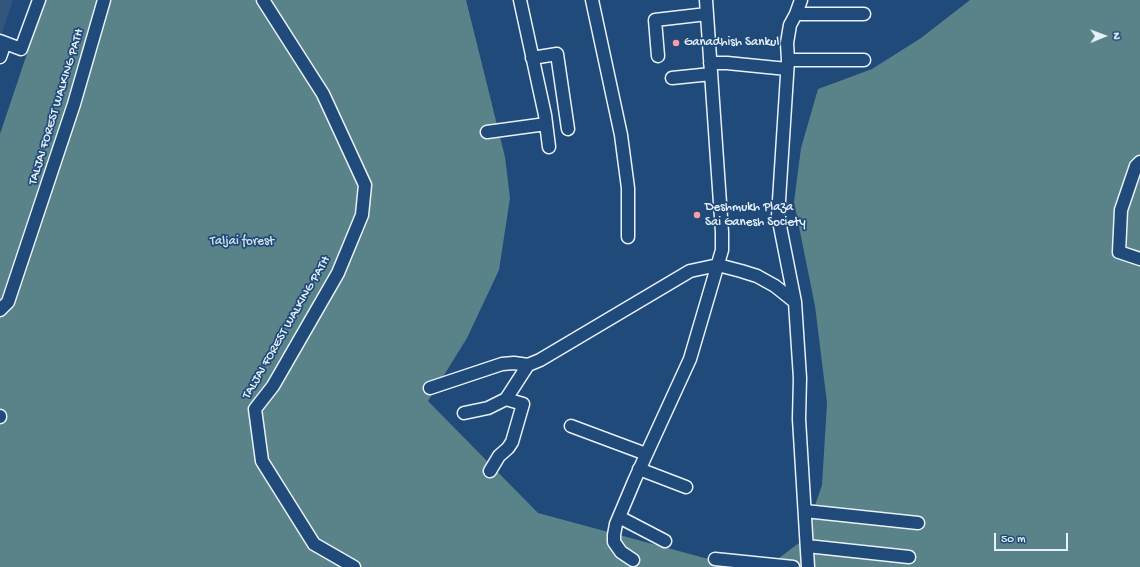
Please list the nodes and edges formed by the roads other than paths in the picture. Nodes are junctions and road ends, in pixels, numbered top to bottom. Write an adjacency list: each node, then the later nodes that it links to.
1 (39, 0): 11 (street)
2 (104, 0): 28 (street, TALJAI FOREST WALKING PATH)
3 (263, 0): 46 (street, TALJAI FOREST WALKING PATH)
4 (520, 0): 14 (street)
5 (592, 0): 24 (street)
6 (706, 0): 8 (street)
7 (801, 0): 9 (street)
8 (707, 14): 12 (street); 17 (street)
9 (796, 14): 10 (street); 16 (street)
10 (864, 14)
11 (3, 42): 13 (street)
12 (658, 56)
13 (0, 57)
14 (532, 58): 19 (street); 20 (street)
15 (864, 60): 16 (street)
16 (787, 65): 17 (street); 27 (street)
17 (716, 66): 18 (street); 26 (street)
18 (672, 78)
19 (546, 124): 21 (street); 22 (street)
20 (568, 129)
21 (487, 132)
22 (549, 147)
23 (1140, 162): 25 (street)
24 (628, 237)
25 (1140, 258)
26 (718, 265): 27 (street); 29 (street); 34 (street)
27 (795, 302): 38 (street)
28 (0, 310)
29 (528, 364): 30 (street); 31 (street)
30 (430, 388)
31 (506, 398): 32 (street); 36 (street)
32 (464, 413)
33 (571, 426): 34 (street)
34 (646, 454): 35 (street)
35 (639, 469): 37 (street); 39 (street)
36 (490, 471)
37 (686, 488)
38 (805, 511): 40 (street); 42 (street)
39 (619, 517): 41 (street); 45 (street)
40 (918, 523)
41 (665, 541)
42 (807, 546): 43 (street); 48 (street)
43 (910, 557)
44 (715, 559): 47 (street)
45 (633, 560)
46 (354, 567)
47 (793, 567)
48 (808, 567)

